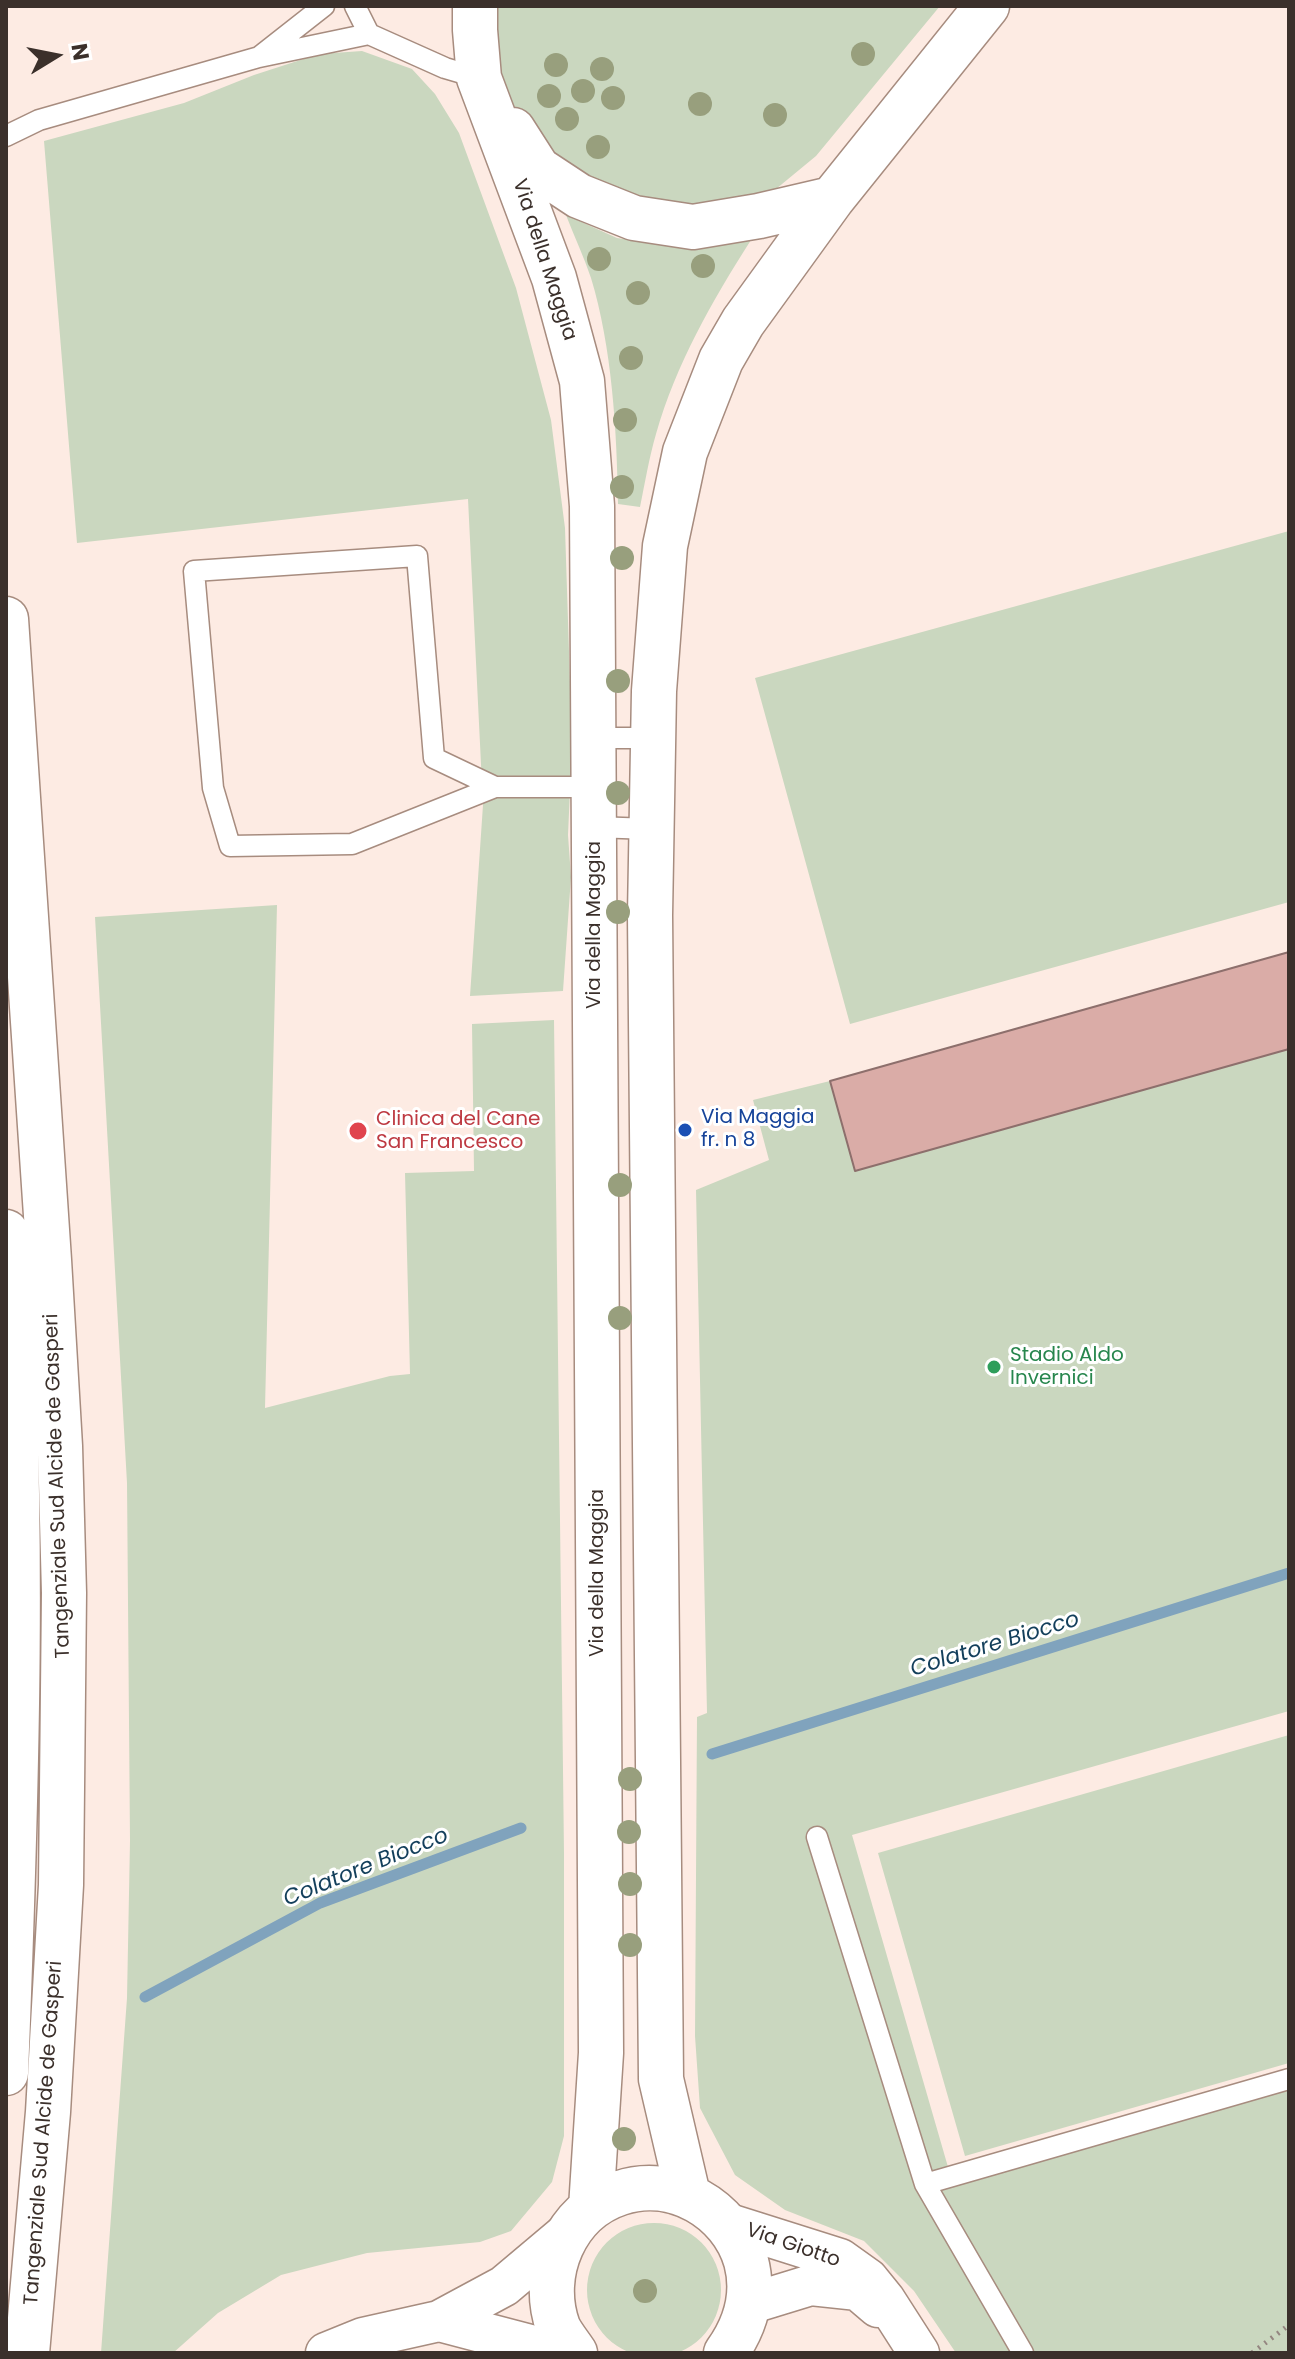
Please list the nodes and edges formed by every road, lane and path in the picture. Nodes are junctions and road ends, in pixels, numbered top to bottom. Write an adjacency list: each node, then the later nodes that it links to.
1 (324, 6): 6 (lane)
2 (355, 6): 5 (lane)
3 (475, 6): 7 (main road)
4 (987, 6): 9 (main road)
5 (369, 34): 6 (lane); 7 (lane)
6 (259, 57): 8 (lane)
7 (479, 78): 9 (main road, Via della Maggia); 11 (main road, Via della Maggia)
8 (6, 136)
9 (832, 199): 12 (main road)
10 (6, 619): 28 (main road, Tangenziale Sud Alcide de Gasperi)
11 (593, 738): 12 (lane); 14 (main road, Via della Maggia)
12 (653, 738): 15 (main road)
13 (495, 787): 13 (lane); 14 (lane)
14 (594, 807): 15 (lane); 22 (main road, Via della Maggia)
15 (651, 829): 21 (main road)
16 (6, 1232): 18 (main road, Tangenziale Sud Alcide de Gasperi)
17 (817, 1837): 20 (lane)
18 (6, 2073)
19 (1289, 2079): 20 (lane)
20 (925, 2184): 33 (lane)
21 (688, 2195): 22 (main road); 23 (main road)
22 (579, 2220): 25 (street); 31 (main road, Via della Maggia)
23 (726, 2223): 24 (main road); 27 (street, Via Giotto)
24 (749, 2304): 27 (street, Via Giotto); 32 (main road)
25 (439, 2321): 29 (street); 30 (street)
26 (1289, 2325): 34 (path)
27 (917, 2351)
28 (27, 2353)
29 (326, 2353)
30 (561, 2353)
31 (575, 2353)
32 (726, 2353)
33 (1023, 2353)
34 (1252, 2353)

